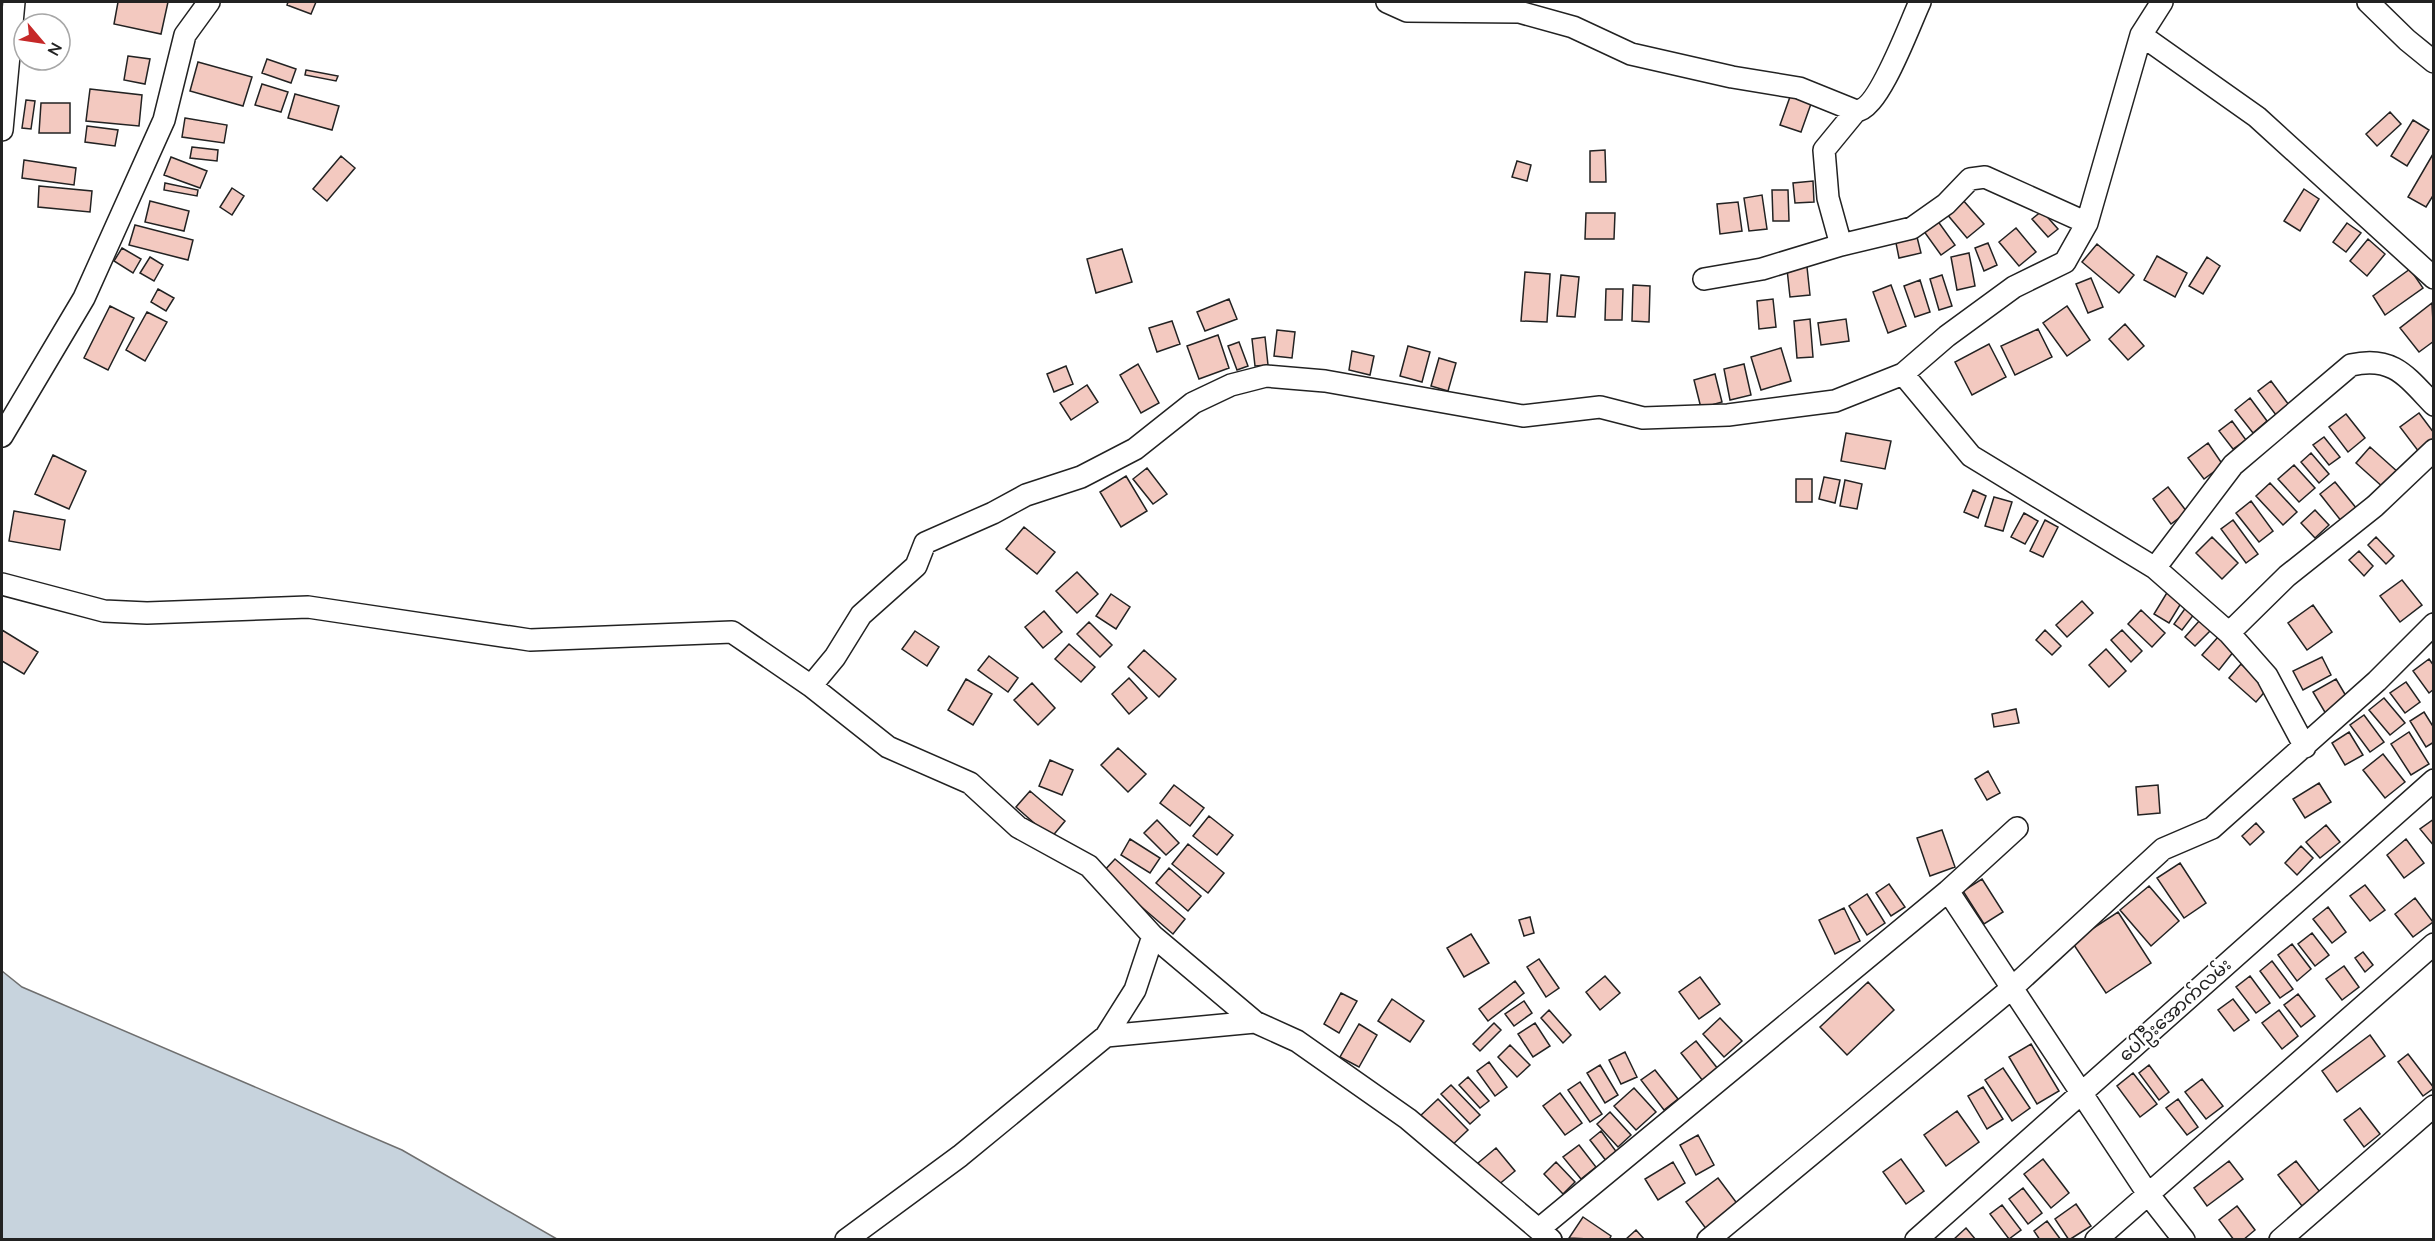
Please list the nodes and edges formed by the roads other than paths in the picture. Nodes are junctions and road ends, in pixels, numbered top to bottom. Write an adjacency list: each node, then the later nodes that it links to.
1 (14, 2): 10 (street)
2 (209, 2): 17 (street)
3 (1388, 2): 9 (street)
4 (1920, 2): 9 (street)
5 (2162, 2): 7 (street)
6 (2368, 2): 8 (street)
7 (2141, 35): 11 (street); 14 (street)
8 (2433, 62)
9 (1856, 111): 12 (street)
10 (2, 130)
11 (2087, 223): 12 (street); 15 (street)
12 (1841, 245): 13 (street)
13 (1704, 279)
14 (2433, 279)
15 (1903, 374): 19 (street); 23 (street)
16 (2433, 405): 19 (street)
17 (2, 436)
18 (2433, 450): 22 (street)
19 (2155, 568): 22 (street)
20 (2, 584): 23 (street)
21 (2433, 624): 24 (street)
22 (2229, 633): 24 (street)
23 (811, 686): 28 (street)
24 (2305, 747): 30 (street)
25 (2433, 780): 33 (street, ပေါ်ဦးအောက်လမ်း)
26 (2017, 828): 27 (street)
27 (1948, 891): 30 (street); 36 (street)
28 (1153, 936): 31 (street); 32 (street)
29 (2433, 944): 35 (street)
30 (2012, 988): 33 (street); 38 (street)
31 (1255, 1022): 32 (street); 36 (street)
32 (1106, 1036): 37 (street)
33 (2081, 1095): 35 (street); 39 (street, ပေါ်ဦးအောက်လမ်း)
34 (2433, 1106): 42 (street)
35 (2148, 1194): 40 (street); 41 (street)
36 (1545, 1234)
37 (846, 1239)
38 (1708, 1239)
39 (1916, 1239)
40 (2096, 1239)
41 (2184, 1239)
42 (2280, 1239)

